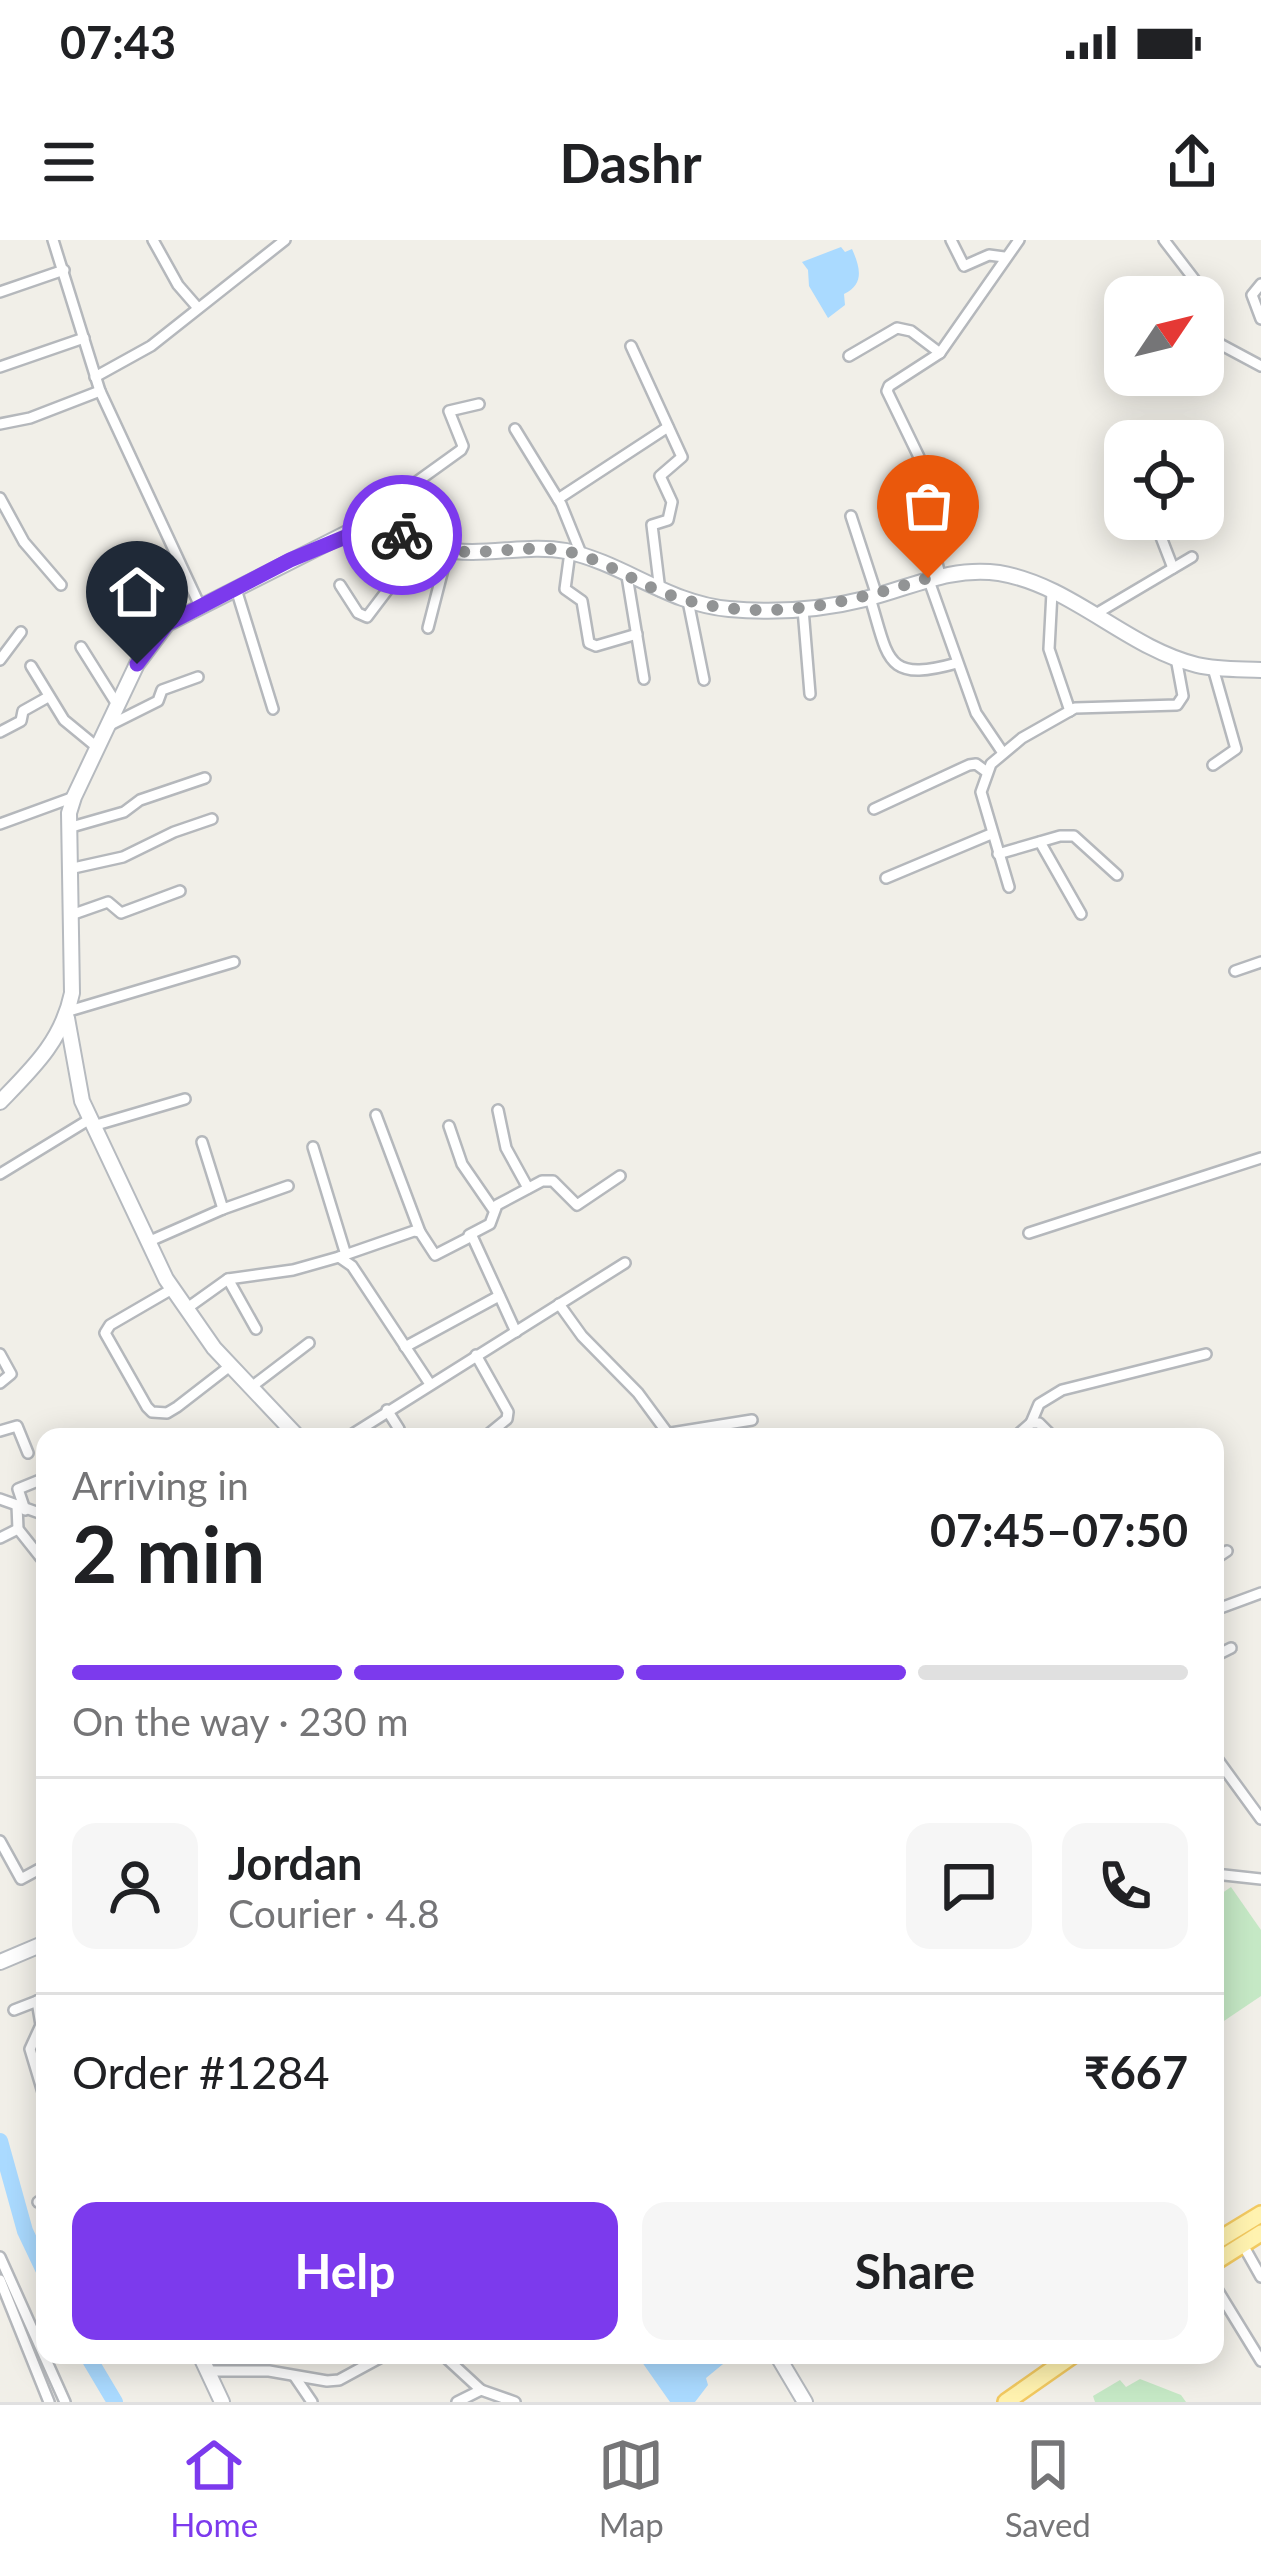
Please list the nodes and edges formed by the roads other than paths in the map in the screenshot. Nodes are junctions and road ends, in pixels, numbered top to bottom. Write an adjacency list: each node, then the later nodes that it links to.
1 (53, 240): 8 (street)
2 (153, 240): 12 (street)
3 (285, 240): 12 (street)
4 (951, 240): 7 (street)
5 (1019, 240): 7 (street)
6 (1164, 240): 9 (street)
7 (1004, 257): 17 (street)
8 (64, 269): 11 (street); 14 (street)
9 (1192, 276)
10 (1261, 284): 13 (street)
11 (0, 292)
12 (198, 308): 21 (street)
13 (1261, 319)
14 (84, 338): 20 (street); 21 (street)
15 (631, 346): 25 (street)
16 (1224, 346): 19 (street)
17 (940, 353): 18 (street); 38 (street)
18 (849, 356)
19 (1261, 366)
20 (0, 367)
21 (95, 377): 22 (street)
22 (100, 391): 24 (street); 46 (street)
23 (479, 404): 30 (street)
24 (0, 424)
25 (668, 427): 28 (street); 42 (street)
26 (515, 429): 28 (street)
27 (0, 498): 39 (street)
28 (558, 499): 34 (street)
29 (851, 516): 44 (street)
30 (367, 528): 32 (street); 41 (street)
31 (1162, 540): 36 (street)
32 (423, 543): 33 (street); 40 (street)
33 (448, 550): 34 (street); 49 (street)
34 (576, 554): 37 (street); 51 (street)
35 (1192, 557): 36 (street)
36 (1173, 568): 48 (street)
37 (627, 576): 42 (street); 51 (street)
38 (934, 577): 43 (street); 44 (street); 55 (street)
39 (61, 585)
40 (340, 585)
41 (236, 589): 46 (street); 65 (street)
42 (660, 591): 45 (street)
43 (1052, 592): 48 (street); 66 (street)
44 (873, 597): 47 (street); 55 (street)
45 (688, 601): 47 (street); 61 (street)
46 (200, 606): 64 (street)
47 (803, 609): 62 (street)
48 (1094, 615): 53 (street)
49 (428, 628)
50 (21, 632): 54 (street)
51 (637, 634): 60 (street)
52 (81, 647): 64 (street)
53 (1177, 658): 57 (street); 66 (street)
54 (0, 660)
55 (957, 663): 70 (street)
56 (31, 666): 63 (street)
57 (1213, 668): 58 (street); 71 (street)
58 (1261, 670)
59 (199, 677): 67 (street)
60 (644, 679)
61 (704, 680)
62 (810, 694)
63 (49, 697): 68 (street); 69 (street)
64 (118, 706): 67 (street)
65 (273, 709)
66 (1070, 710): 70 (street)
67 (108, 726): 69 (street)
68 (0, 732)
69 (98, 748): 74 (street)
70 (1003, 753): 72 (street)
71 (1213, 765)
72 (987, 772): 75 (street); 79 (street)
73 (205, 778): 78 (street)
74 (74, 797): 77 (street); 78 (street)
75 (874, 809)
76 (212, 819): 82 (street)
77 (0, 824)
78 (68, 828): 82 (street)
79 (991, 834): 81 (street); 84 (street)
80 (1040, 842): 81 (street); 83 (street); 87 (street)
81 (998, 854): 85 (street)
82 (69, 868): 88 (street)
83 (1117, 875)
84 (886, 878)
85 (1009, 887)
86 (180, 891): 88 (street)
87 (1081, 914)
88 (71, 915): 92 (street)
89 (234, 962): 92 (street)
90 (1261, 962): 91 (street)
91 (1235, 970)
92 (68, 1014): 93 (street); 97 (street)
93 (3, 1092)
94 (185, 1099): 97 (street)
95 (498, 1111): 105 (street)
96 (376, 1114): 108 (street)
97 (92, 1122): 102 (street); 111 (street)
98 (449, 1126): 107 (street)
99 (202, 1142): 106 (street)
100 (313, 1148): 112 (street)
101 (1261, 1158): 109 (street)
102 (0, 1174)
103 (620, 1176): 105 (street)
104 (289, 1186): 106 (street)
105 (528, 1188): 107 (street)
106 (224, 1208): 111 (street)
107 (493, 1209): 110 (street)
108 (420, 1232): 110 (street); 112 (street)
109 (1029, 1234)
110 (469, 1235): 116 (street)
111 (150, 1241): 115 (street)
112 (343, 1256): 114 (street); 122 (street)
113 (625, 1263): 117 (street)
114 (229, 1279): 118 (street); 119 (street)
115 (172, 1289): 118 (street); 126 (street)
116 (500, 1296): 120 (street); 122 (street)
117 (559, 1304): 120 (street); 137 (street)
118 (186, 1309): 126 (street)
119 (256, 1329)
120 (516, 1332): 125 (street)
121 (310, 1343): 129 (street)
122 (405, 1347): 128 (street)
123 (0, 1354): 127 (street)
124 (1206, 1354): 132 (street)
125 (476, 1355): 128 (street); 136 (street)
126 (230, 1366): 129 (street)
127 (0, 1383)
128 (430, 1384): 130 (street)
129 (250, 1388): 133 (street)
130 (388, 1409): 134 (street); 135 (street)
131 (752, 1420): 138 (street)
132 (1031, 1423): 139 (street); 140 (street)
133 (289, 1428)
134 (361, 1428)
135 (398, 1428)
136 (496, 1428)
137 (663, 1428)
138 (695, 1428)
139 (1026, 1428)
140 (1044, 1428)
141 (0, 1431): 142 (street)
142 (28, 1453)
143 (36, 1482): 145 (street)
144 (0, 1499): 145 (street)
145 (21, 1507): 146 (street); 147 (street)
146 (36, 1512)
147 (18, 1529): 148 (street); 150 (street)
148 (0, 1538)
149 (1228, 1551): 151 (street)
150 (36, 1552)
151 (1224, 1553)
152 (1261, 1592): 153 (street)
153 (1224, 1606)
154 (1231, 1648): 155 (street)
155 (1224, 1652)
156 (1224, 1768): 157 (street)
157 (1261, 1819)
158 (0, 1841): 159 (street)
159 (36, 1872)
160 (1224, 1875): 161 (street)
161 (1261, 1880)
162 (36, 1947): 163 (street)
163 (3, 1960)
164 (36, 2002): 165 (street)
165 (14, 2010)
166 (36, 2036): 167 (street)
167 (36, 2069)
168 (1261, 2214): 170 (main road)
169 (1261, 2233): 171 (main road)
170 (1224, 2237)
171 (1243, 2245): 173 (main road); 174 (street)
172 (0, 2257): 177 (street)
173 (1224, 2257)
174 (1261, 2277)
175 (0, 2280): 189 (street)
176 (1224, 2301): 178 (street)
177 (36, 2339)
178 (1261, 2361)
179 (47, 2364): 190 (street)
180 (204, 2364): 186 (street)
181 (368, 2364): 187 (street)
182 (458, 2364): 188 (street)
183 (782, 2364): 195 (street)
184 (1043, 2364): 196 (main road)
185 (1059, 2364): 197 (main road)
186 (207, 2372): 187 (street); 191 (street)
187 (295, 2375): 192 (street)
188 (481, 2390): 193 (street); 194 (street)
189 (49, 2402)
190 (64, 2402)
191 (222, 2402)
192 (312, 2402)
193 (457, 2402)
194 (515, 2402)
195 (805, 2402)
196 (990, 2402)
197 (1006, 2402)

